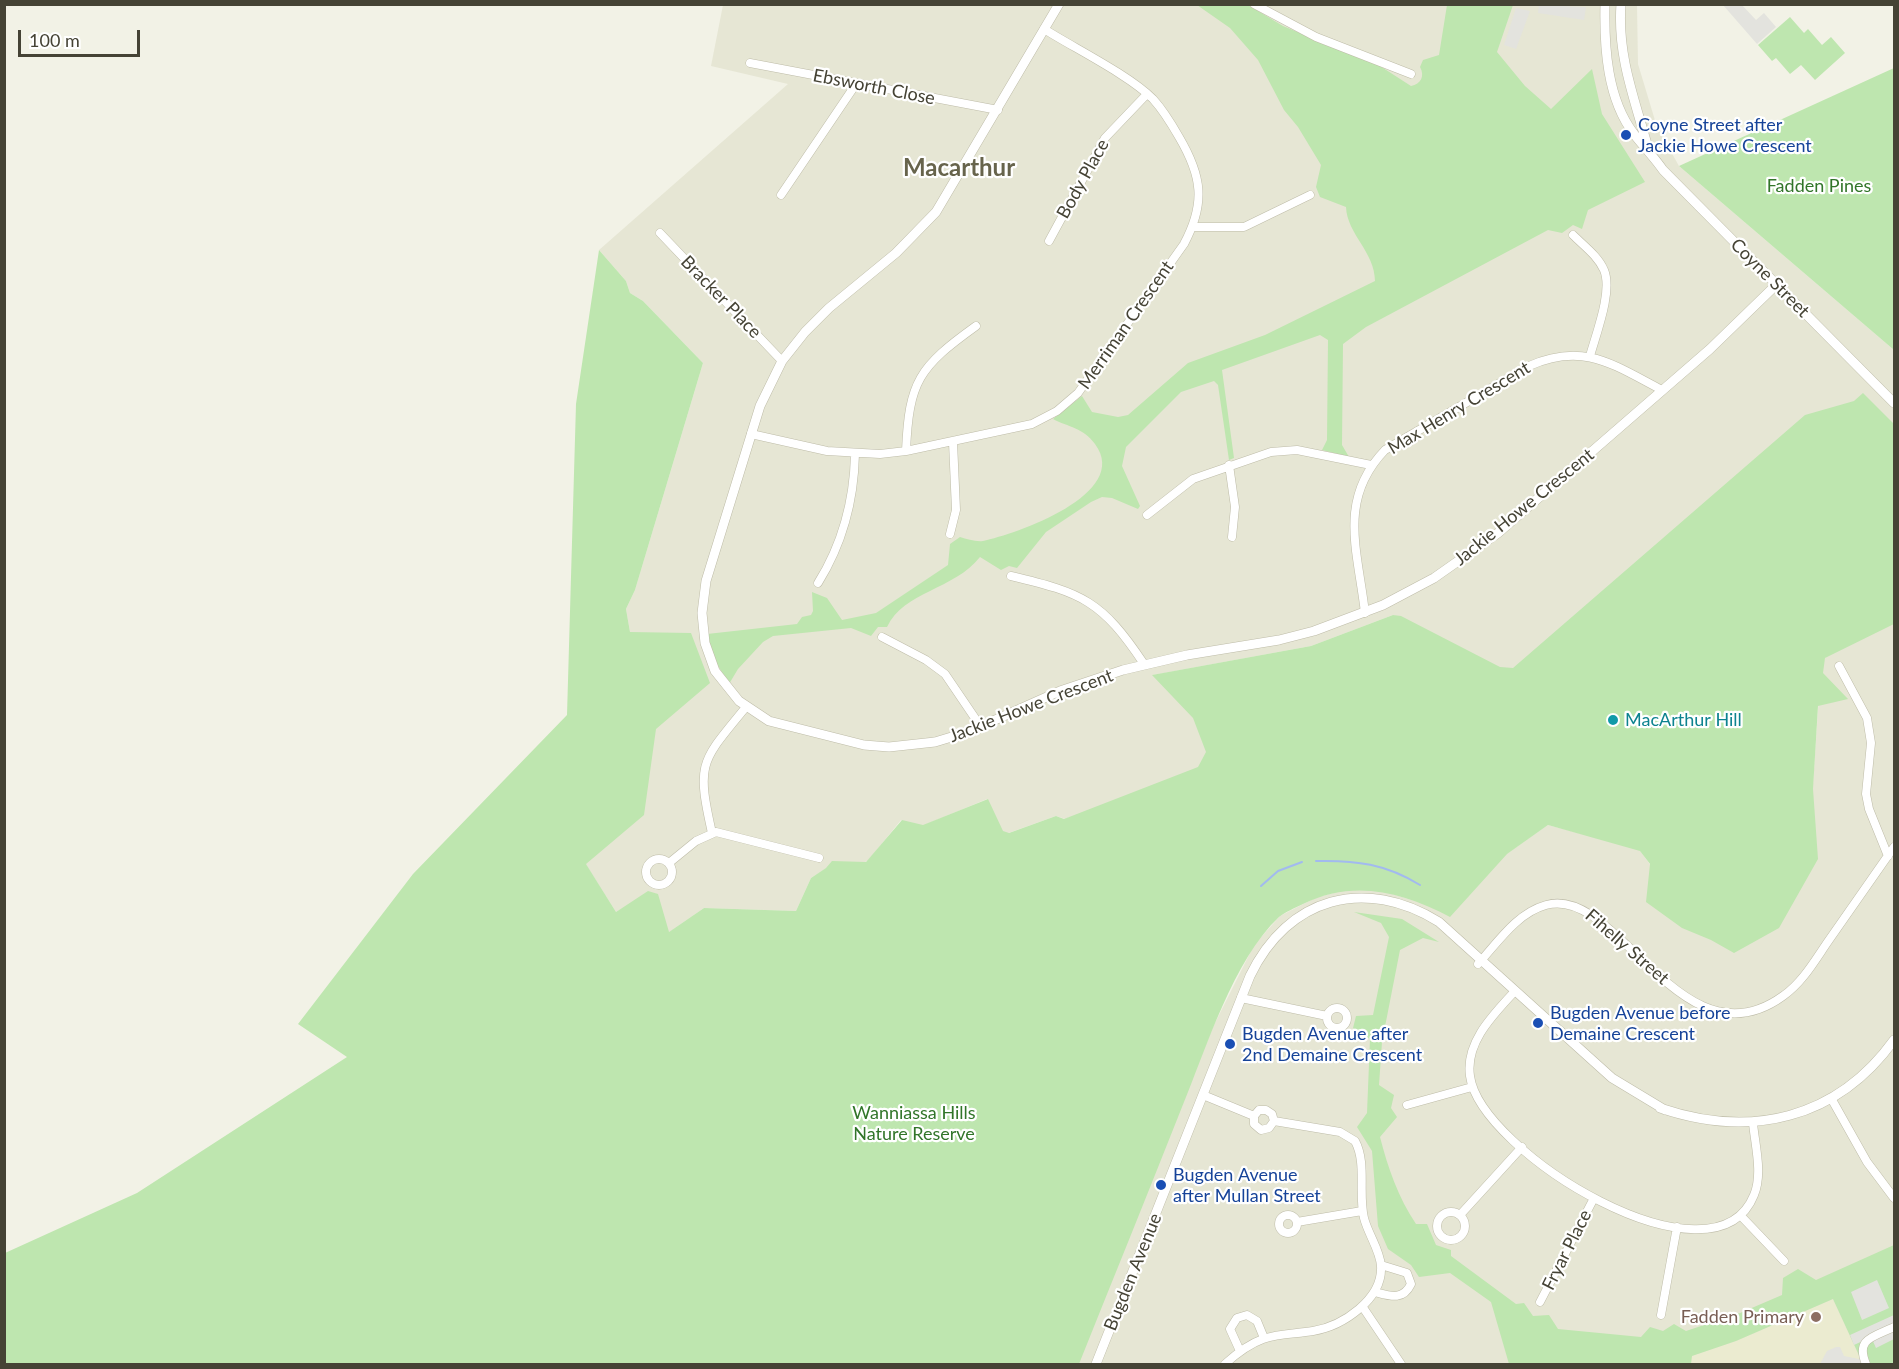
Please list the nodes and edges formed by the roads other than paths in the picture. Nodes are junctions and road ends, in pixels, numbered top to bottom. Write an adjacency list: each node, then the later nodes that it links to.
1 (1059, 4): 5 (street, Jackie Howe Crescent)
2 (1254, 4): 7 (street)
3 (1605, 4): 11 (street, Coyne Street)
4 (1621, 4): 11 (street, Coyne Street)
5 (1044, 29): 9 (street, Merriman Crescent); 10 (street, Jackie Howe Crescent)
6 (750, 63): 8 (street, Ebsworth Close)
7 (1411, 74)
8 (856, 84): 10 (street, Ebsworth Close); 12 (street)
9 (1147, 94): 14 (street, Merriman Crescent); 17 (street, Body Place)
10 (998, 110): 21 (street, Jackie Howe Crescent)
11 (1649, 150): 18 (street, Coyne Street)
12 (781, 195)
13 (1310, 195): 14 (street)
14 (1193, 227): 25 (street, Merriman Crescent)
15 (660, 233): 21 (street, Bracker Place)
16 (1573, 235): 20 (street)
17 (1049, 241)
18 (1776, 285): 22 (street, Jackie Howe Crescent); 23 (street, Coyne Street)
19 (976, 326): 26 (street)
20 (1590, 356): 22 (street, Max Henry Crescent); 29 (street, Max Henry Crescent)
21 (782, 361): 24 (street, Jackie Howe Crescent)
22 (1660, 389): 35 (street, Jackie Howe Crescent)
23 (1894, 403)
24 (751, 434): 27 (street, Merriman Crescent); 39 (street, Jackie Howe Crescent)
25 (953, 442): 26 (street, Merriman Crescent); 31 (street)
26 (906, 451): 27 (street, Merriman Crescent)
27 (855, 454): 34 (street)
28 (1229, 465): 29 (street); 30 (street); 32 (street)
29 (1371, 465): 35 (street, Max Henry Crescent)
30 (1147, 514)
31 (950, 534)
32 (1232, 537)
33 (1011, 576): 37 (street)
34 (818, 584)
35 (1365, 613): 37 (street, Jackie Howe Crescent)
36 (882, 637): 40 (street)
37 (1144, 664): 40 (street, Jackie Howe Crescent)
38 (1839, 666): 43 (street)
39 (746, 707): 40 (street, Jackie Howe Crescent); 41 (street)
40 (981, 727)
41 (712, 833): 44 (street); 45 (street)
42 (1894, 847): 43 (street, Fihelly Street)
43 (1888, 856): 46 (street, Fihelly Street)
44 (819, 858)
45 (669, 863)
46 (1480, 962): 47 (street, Bugden Avenue); 48 (street, Bugden Avenue)
47 (1514, 992): 51 (street); 57 (street, Bugden Avenue)
48 (1241, 998): 49 (street); 52 (street, Bugden Avenue)
49 (1328, 1016)
50 (1894, 1040): 53 (street, Bugden Avenue)
51 (1472, 1087): 54 (street); 58 (street)
52 (1203, 1095): 55 (street); 75 (street, Bugden Avenue)
53 (1831, 1098): 57 (street, Bugden Avenue); 60 (street)
54 (1407, 1105)
55 (1254, 1116): 56 (street); 56 (street)
56 (1274, 1121): 61 (street)
57 (1753, 1123): 63 (street)
58 (1521, 1147): 59 (street); 62 (street)
59 (1594, 1198): 65 (street); 69 (street, Fryar Place)
60 (1894, 1198)
61 (1362, 1211): 64 (street); 67 (street)
62 (1460, 1215)
63 (1741, 1216): 65 (street); 66 (street)
64 (1297, 1222)
65 (1677, 1227): 71 (street)
66 (1784, 1261)
67 (1381, 1265): 68 (street); 68 (street)
68 (1375, 1292): 70 (street)
69 (1540, 1302)
70 (1362, 1306): 73 (street); 77 (street)
71 (1661, 1315)
72 (1894, 1327): 78 (street)
73 (1264, 1338): 74 (street); 74 (street)
74 (1240, 1351): 76 (street)
75 (1096, 1365)
76 (1226, 1365)
77 (1401, 1365)
78 (1866, 1365)

